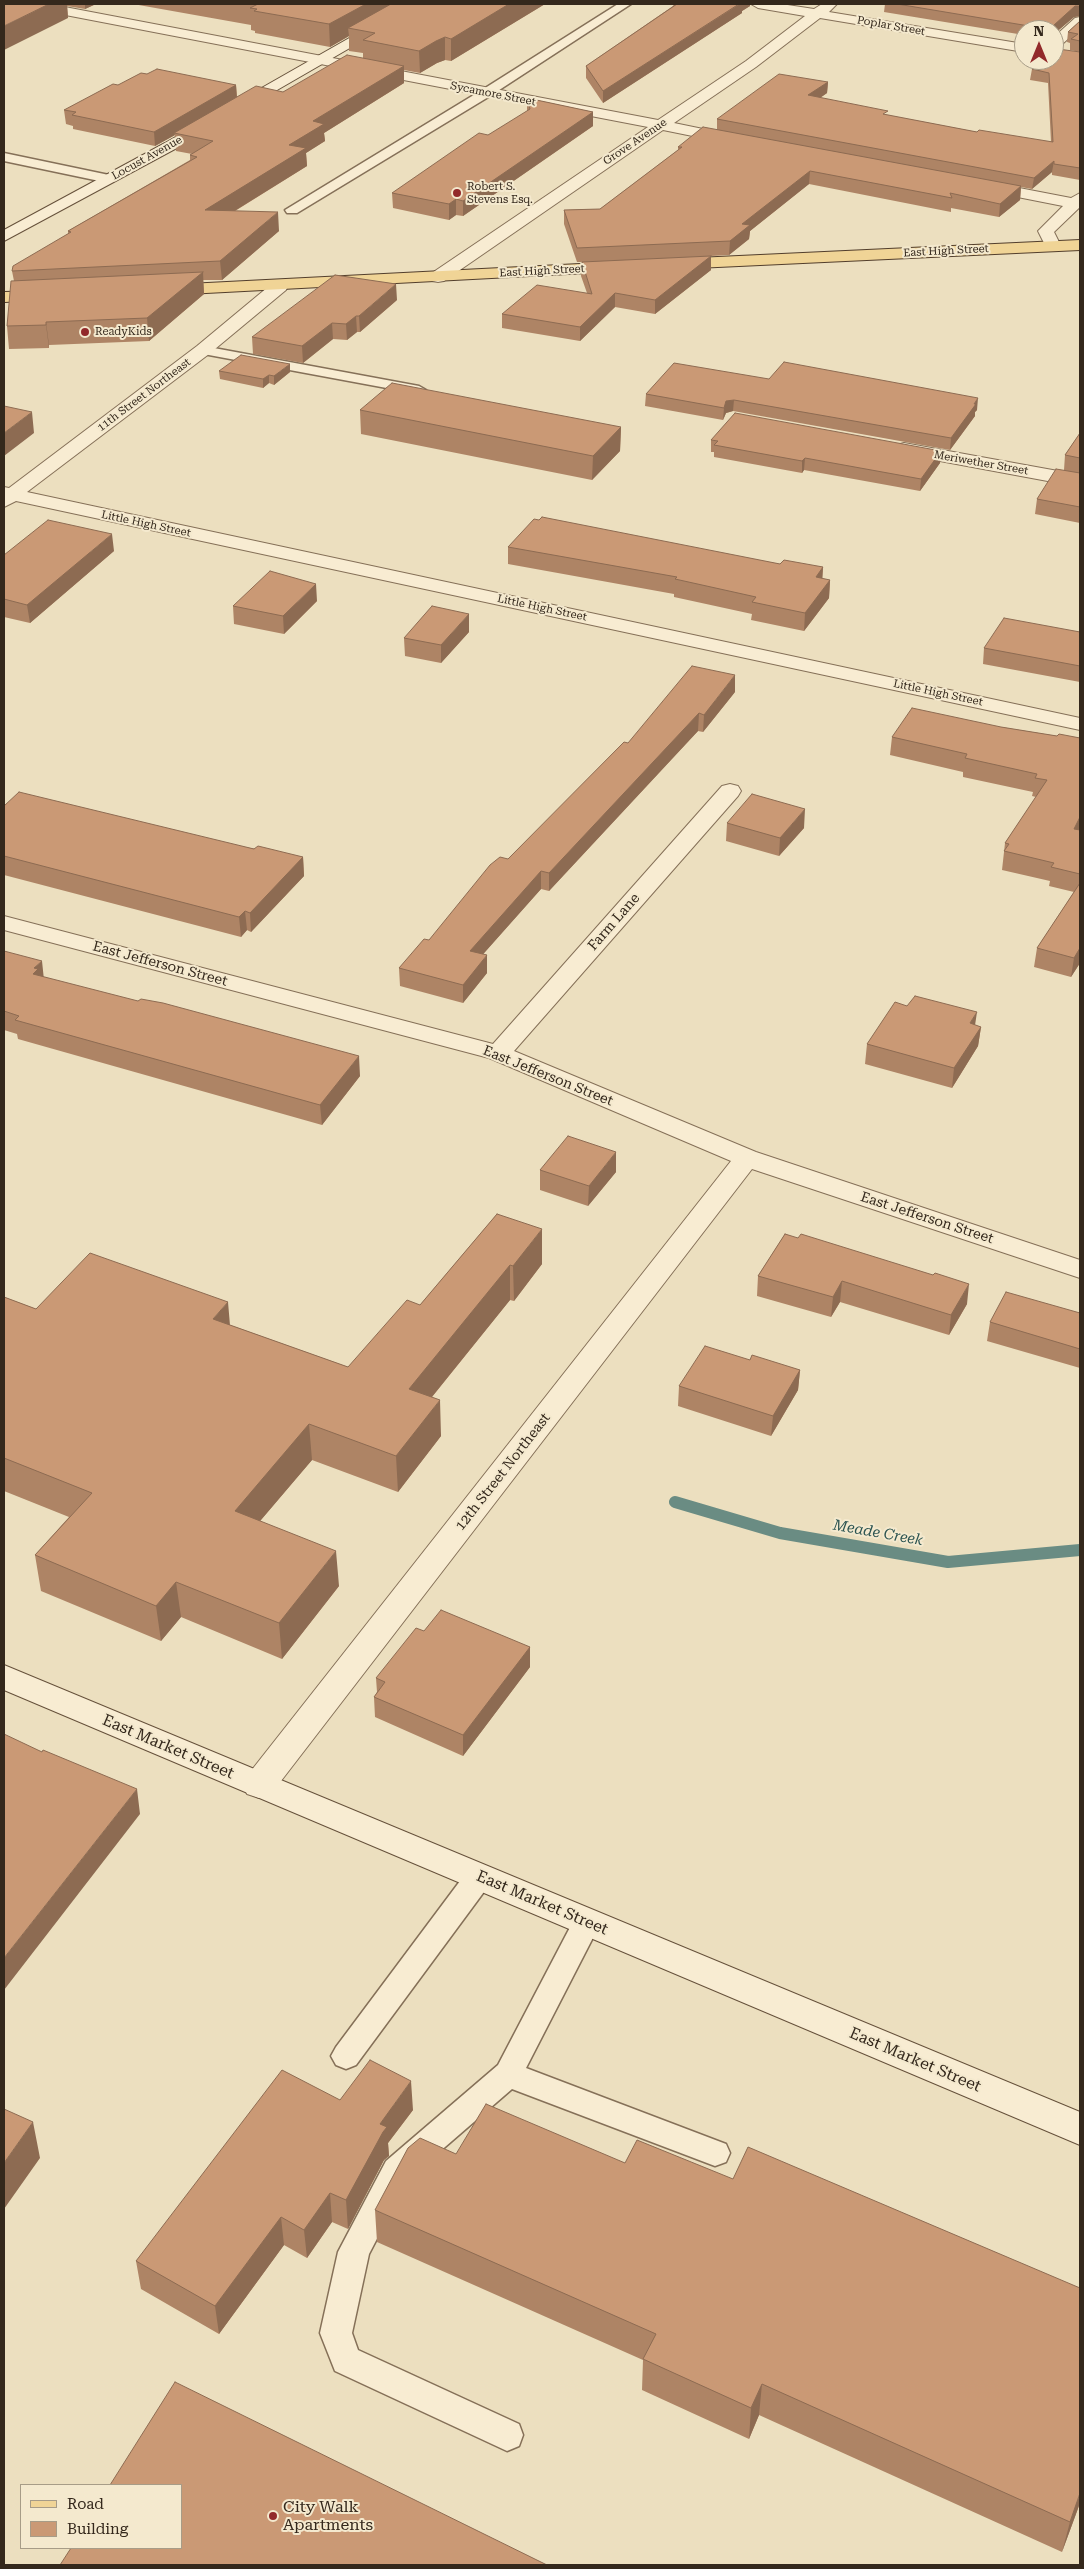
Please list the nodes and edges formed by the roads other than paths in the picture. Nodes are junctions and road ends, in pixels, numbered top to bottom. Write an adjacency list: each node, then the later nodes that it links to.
1 (29, 4): 7 (street, Sycamore Street)
2 (77, 4): 7 (street)
3 (419, 4): 12 (street, Locust Avenue)
4 (625, 4): 13 (lane)
5 (758, 4): 8 (street, Poplar Street)
6 (830, 4): 8 (street, Grove Avenue)
7 (63, 10): 12 (street, Sycamore Street)
8 (816, 13): 11 (street, Poplar Street); 14 (street, Grove Avenue)
9 (1080, 21): 10 (street)
10 (1064, 41)
11 (1014, 46)
12 (320, 60): 13 (street, Sycamore Street); 17 (street, Locust Avenue)
13 (486, 93): 14 (street, Sycamore Street); 20 (lane)
14 (658, 126): 15 (street, Sycamore Street); 26 (street, Grove Avenue)
15 (750, 142)
16 (4, 157): 17 (lane)
17 (109, 179): 21 (street, Locust Avenue)
18 (967, 182): 19 (street)
19 (1077, 201): 23 (street)
20 (292, 210)
21 (4, 236)
22 (1080, 245): 23 (main road, East High Street)
23 (1053, 246): 24 (main road, East High Street)
24 (661, 265)
25 (632, 266): 26 (main road, East High Street)
26 (438, 277): 27 (main road, East High Street)
27 (280, 286): 28 (main road, East High Street); 31 (street, 11th Street Northeast)
28 (152, 291)
29 (63, 295): 30 (main road)
30 (4, 298)
31 (203, 350): 32 (lane); 35 (street, 11th Street Northeast)
32 (429, 392)
33 (888, 446): 34 (street, Meriwether Street)
34 (1080, 482)
35 (6, 496): 36 (street, Little High Street)
36 (1080, 724)
37 (730, 791): 39 (street, Farm Lane)
38 (4, 923): 39 (street, East Jefferson Street)
39 (498, 1053): 40 (street, East Jefferson Street)
40 (747, 1158): 41 (street, East Jefferson Street); 43 (street, 12th Street Northeast)
41 (1080, 1269)
42 (4, 1677): 43 (street, East Market Street)
43 (259, 1785): 44 (street, East Market Street)
44 (479, 1877): 45 (street, East Market Street); 46 (lane)
45 (587, 1922): 47 (lane); 48 (street, East Market Street)
46 (346, 2056)
47 (508, 2074): 49 (lane); 50 (lane)
48 (1080, 2129)
49 (715, 2153)
50 (507, 2435)

